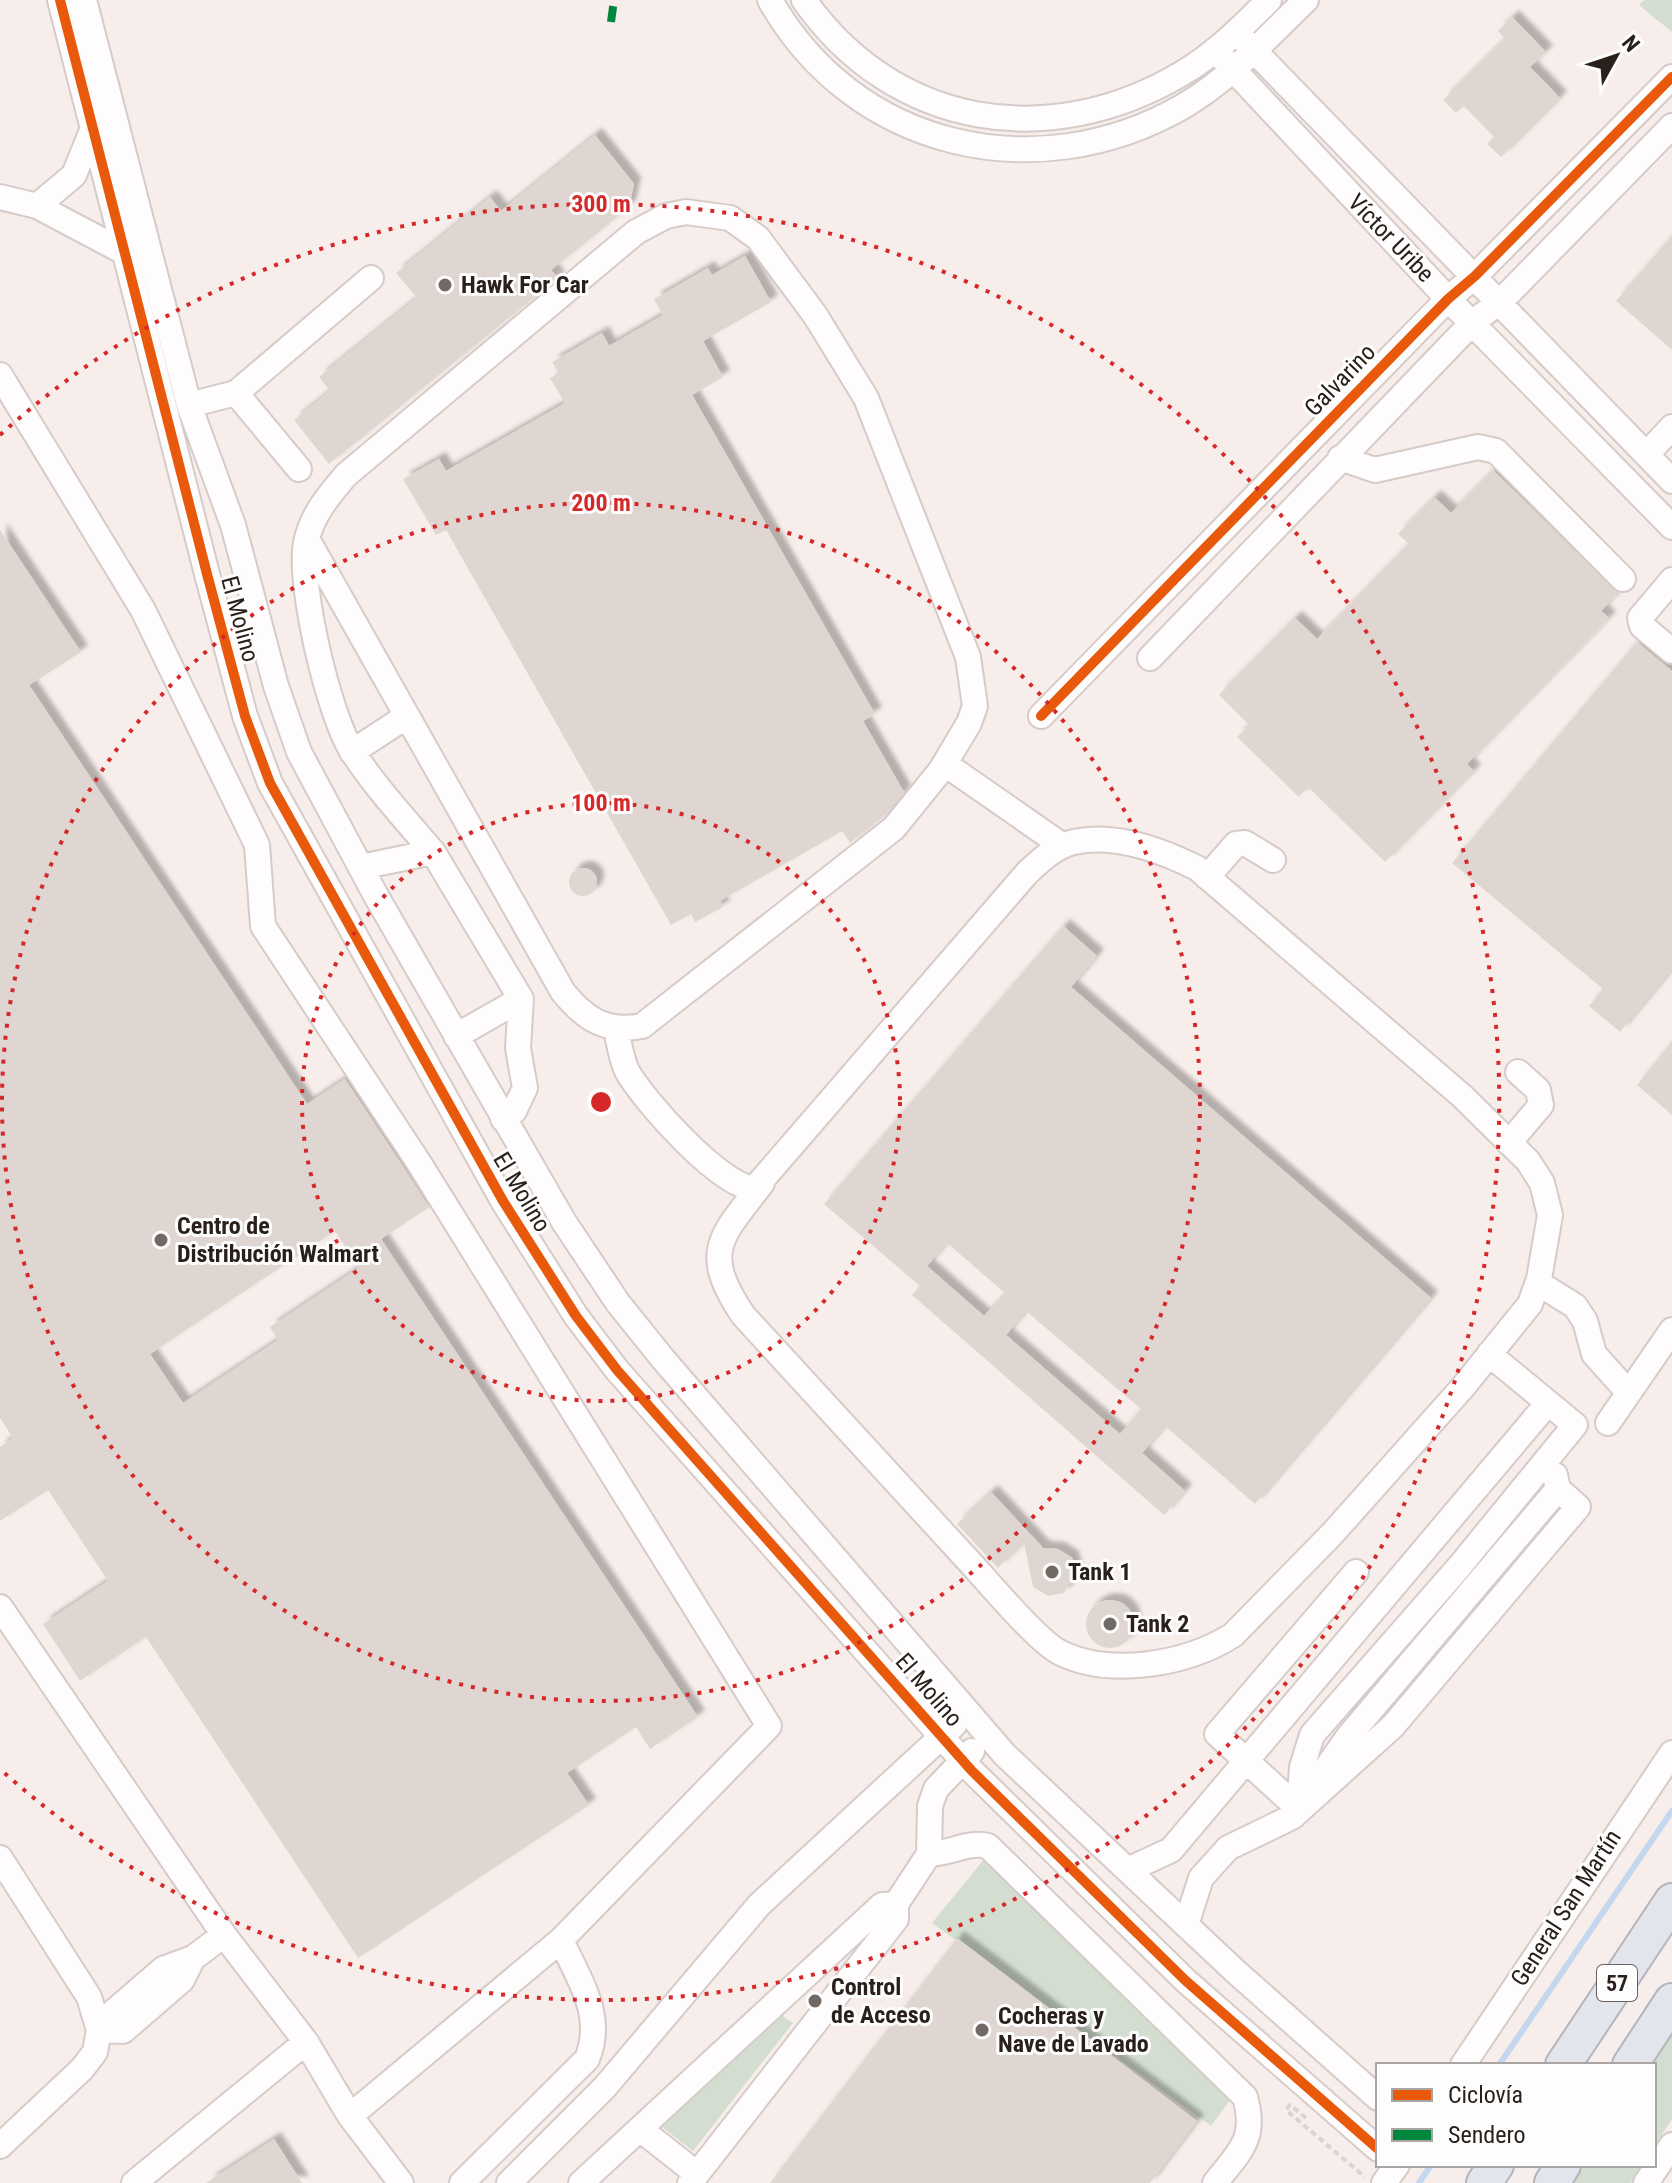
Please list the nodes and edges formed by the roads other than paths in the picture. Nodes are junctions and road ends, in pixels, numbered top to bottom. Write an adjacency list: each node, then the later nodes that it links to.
1 (60, 0): 13 (street, El Molino)
2 (84, 0): 16 (street, El Molino)
3 (770, 0): 10 (street)
4 (804, 0): 8 (street)
5 (1269, 0): 7 (street)
6 (1306, 0): 9 (street)
7 (1236, 32): 8 (street); 9 (street, Víctor Uribe)
8 (1215, 50): 10 (street, Víctor Uribe)
9 (1255, 50): 10 (street); 17 (street, Víctor Uribe)
10 (1233, 72): 19 (street, Víctor Uribe)
11 (1672, 77): 17 (street, Galvarino)
12 (1672, 126): 20 (street)
13 (93, 128): 15 (street); 16 (street, El Molino)
14 (0, 197): 15 (street)
15 (37, 206): 16 (street)
16 (137, 250): 24 (street, El Molino); 34 (street, El Molino)
17 (1475, 276): 19 (street, Galvarino); 20 (street, Víctor Uribe)
18 (371, 278): 23 (street)
19 (1448, 299): 21 (street, Víctor Uribe); 32 (street, Galvarino)
20 (1501, 301): 21 (street); 26 (street, Víctor Uribe)
21 (1473, 322): 27 (street); 30 (street, Víctor Uribe)
22 (0, 375): 83 (street)
23 (236, 393): 24 (street); 28 (street)
24 (189, 405): 33 (street, El Molino)
25 (1672, 427): 26 (street)
26 (1647, 454): 29 (street, Víctor Uribe)
27 (1340, 458): 35 (street); 37 (street)
28 (299, 469)
29 (1672, 481)
30 (1672, 527)
31 (307, 539): 40 (street); 42 (street); 43 (street)
32 (1195, 557): 37 (street); 41 (street, Galvarino)
33 (244, 564): 34 (street); 47 (street, El Molino)
34 (207, 574): 50 (street, El Molino)
35 (1623, 579)
36 (1672, 580): 38 (street)
37 (1221, 583): 39 (street)
38 (1672, 651)
39 (1150, 658)
40 (407, 716): 42 (street); 52 (street)
41 (1041, 716)
42 (352, 752): 45 (street)
43 (945, 764): 44 (street); 52 (street)
44 (1063, 846): 48 (street); 57 (street)
45 (433, 852): 47 (street); 51 (street)
46 (1273, 860): 48 (street)
47 (361, 867): 49 (street, El Molino)
48 (1207, 877): 56 (street)
49 (377, 898): 50 (street); 53 (street, El Molino)
50 (342, 916): 60 (street, El Molino)
51 (521, 999): 53 (street); 55 (street)
52 (616, 1029): 57 (street)
53 (456, 1036): 55 (street, El Molino)
54 (1518, 1072): 56 (street)
55 (503, 1119): 59 (street, El Molino)
56 (1509, 1143): 58 (street)
57 (762, 1183): 62 (street)
58 (1538, 1283): 62 (street); 63 (street)
59 (615, 1299): 60 (street); 69 (street, El Molino)
60 (576, 1316): 71 (street, El Molino)
61 (1672, 1330): 63 (street)
62 (1489, 1354): 64 (street)
63 (1628, 1392): 65 (street)
64 (1548, 1403): 66 (street); 74 (street)
65 (1608, 1423)
66 (1550, 1455): 75 (street); 75 (street)
67 (1356, 1572): 74 (street)
68 (0, 1607): 82 (street)
69 (967, 1712): 70 (street, El Molino); 71 (street)
70 (986, 1734): 73 (street); 78 (street, El Molino)
71 (942, 1736): 73 (street, El Molino); 102 (street)
72 (1672, 1753): 89 (street, General San Martín)
73 (964, 1761): 76 (street); 87 (street, El Molino)
74 (1248, 1762): 75 (street); 78 (street)
75 (1299, 1809): 81 (street)
76 (929, 1854): 80 (street); 104 (street)
77 (0, 1858): 86 (street)
78 (1128, 1870): 81 (street, El Molino)
79 (1672, 1901): 90 (highway, 57)
80 (896, 1904): 94 (street); 98 (street)
81 (1186, 1925): 85 (street, El Molino)
82 (224, 1935): 86 (street); 88 (street)
83 (561, 1940): 93 (street); 101 (street)
84 (1672, 2001): 91 (highway, 57)
85 (1291, 2022): 87 (street); 92 (street, El Molino)
86 (99, 2030): 96 (street)
87 (1253, 2041): 97 (street, El Molino)
88 (306, 2042): 93 (street); 99 (street)
89 (1464, 2063)
90 (1564, 2063)
91 (1631, 2063)
92 (1376, 2096)
93 (350, 2116): 100 (street)
94 (640, 2129): 98 (street); 103 (street)
95 (1672, 2145): 105 (street)
96 (0, 2146)
97 (1376, 2147)
98 (694, 2178)
99 (134, 2183)
100 (401, 2183)
101 (462, 2183)
102 (509, 2183)
103 (581, 2183)
104 (1215, 2183)
105 (1646, 2183)

